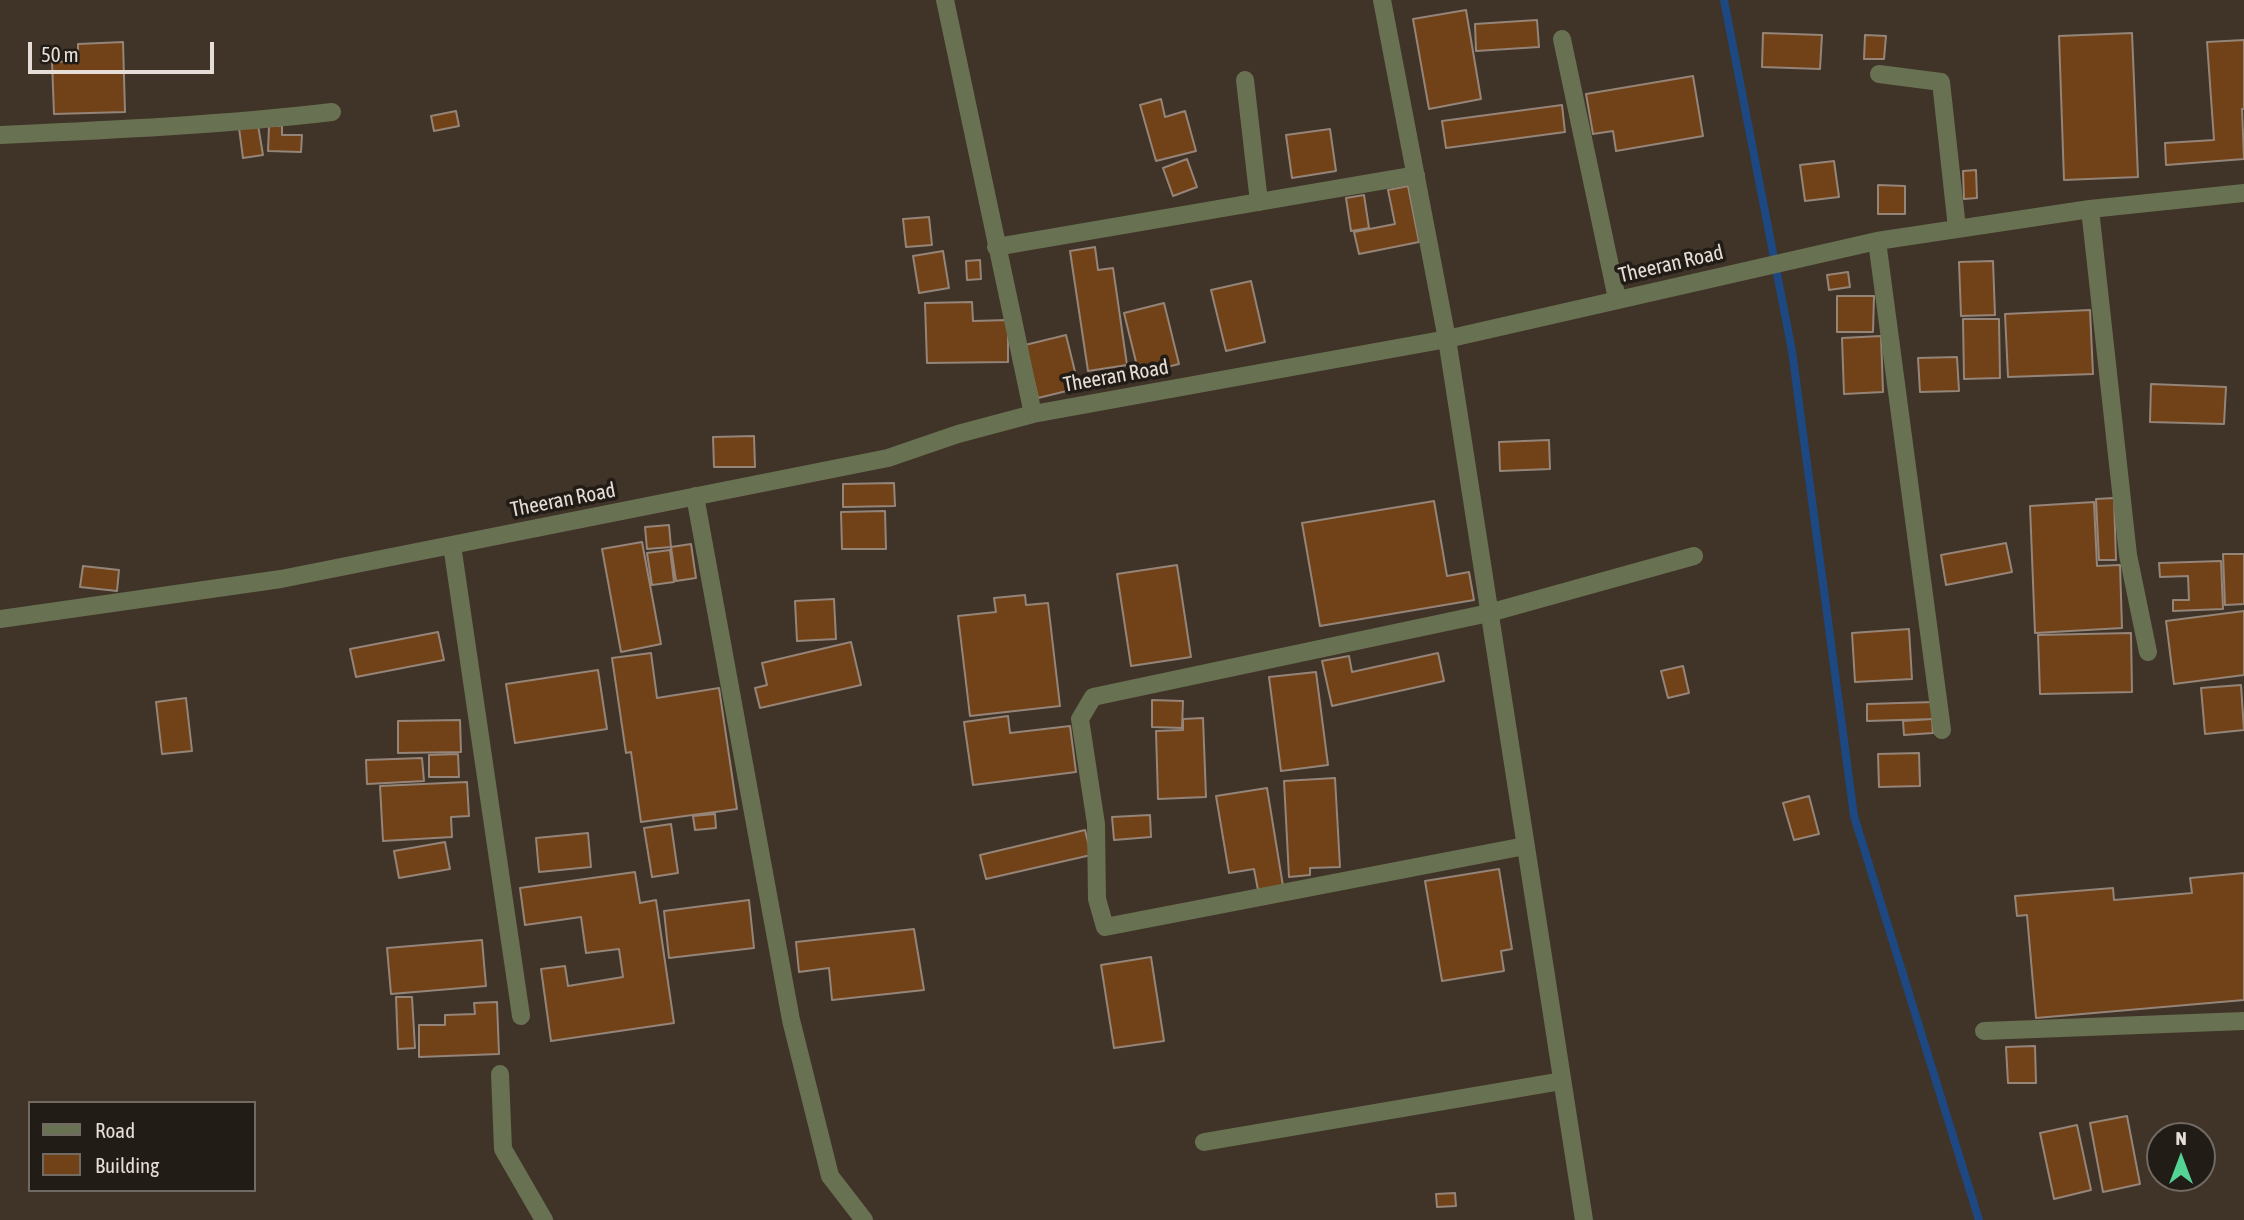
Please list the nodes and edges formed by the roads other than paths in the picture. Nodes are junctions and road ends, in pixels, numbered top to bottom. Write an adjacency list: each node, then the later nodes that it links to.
1 (945, 0): 14 (street)
2 (1382, 0): 8 (street)
3 (1562, 39): 15 (street)
4 (1879, 74): 12 (street)
5 (1245, 79): 10 (street)
6 (332, 112): 7 (street)
7 (0, 135)
8 (1416, 174): 10 (street); 16 (street)
9 (2244, 193): 11 (street, Theeran Road)
10 (1259, 202): 14 (street)
11 (2090, 209): 12 (street, Theeran Road); 23 (street)
12 (1957, 228): 13 (street, Theeran Road)
13 (1877, 241): 15 (street, Theeran Road); 24 (street)
14 (996, 247): 17 (street)
15 (1617, 299): 16 (street, Theeran Road)
16 (1447, 339): 17 (street, Theeran Road); 21 (street)
17 (1033, 414): 18 (street, Theeran Road)
18 (695, 496): 19 (street, Theeran Road); 33 (street)
19 (452, 545): 22 (street, Theeran Road); 26 (street)
20 (1695, 556): 21 (street)
21 (1489, 613): 25 (street); 25 (street)
22 (0, 619)
23 (2148, 652)
24 (1942, 730)
25 (1525, 846): 30 (street)
26 (522, 1016)
27 (2244, 1021): 28 (street)
28 (1984, 1031)
29 (499, 1074): 32 (street)
30 (1562, 1082): 31 (street); 34 (street)
31 (1204, 1142)
32 (544, 1220)
33 (864, 1220)
34 (1584, 1220)

